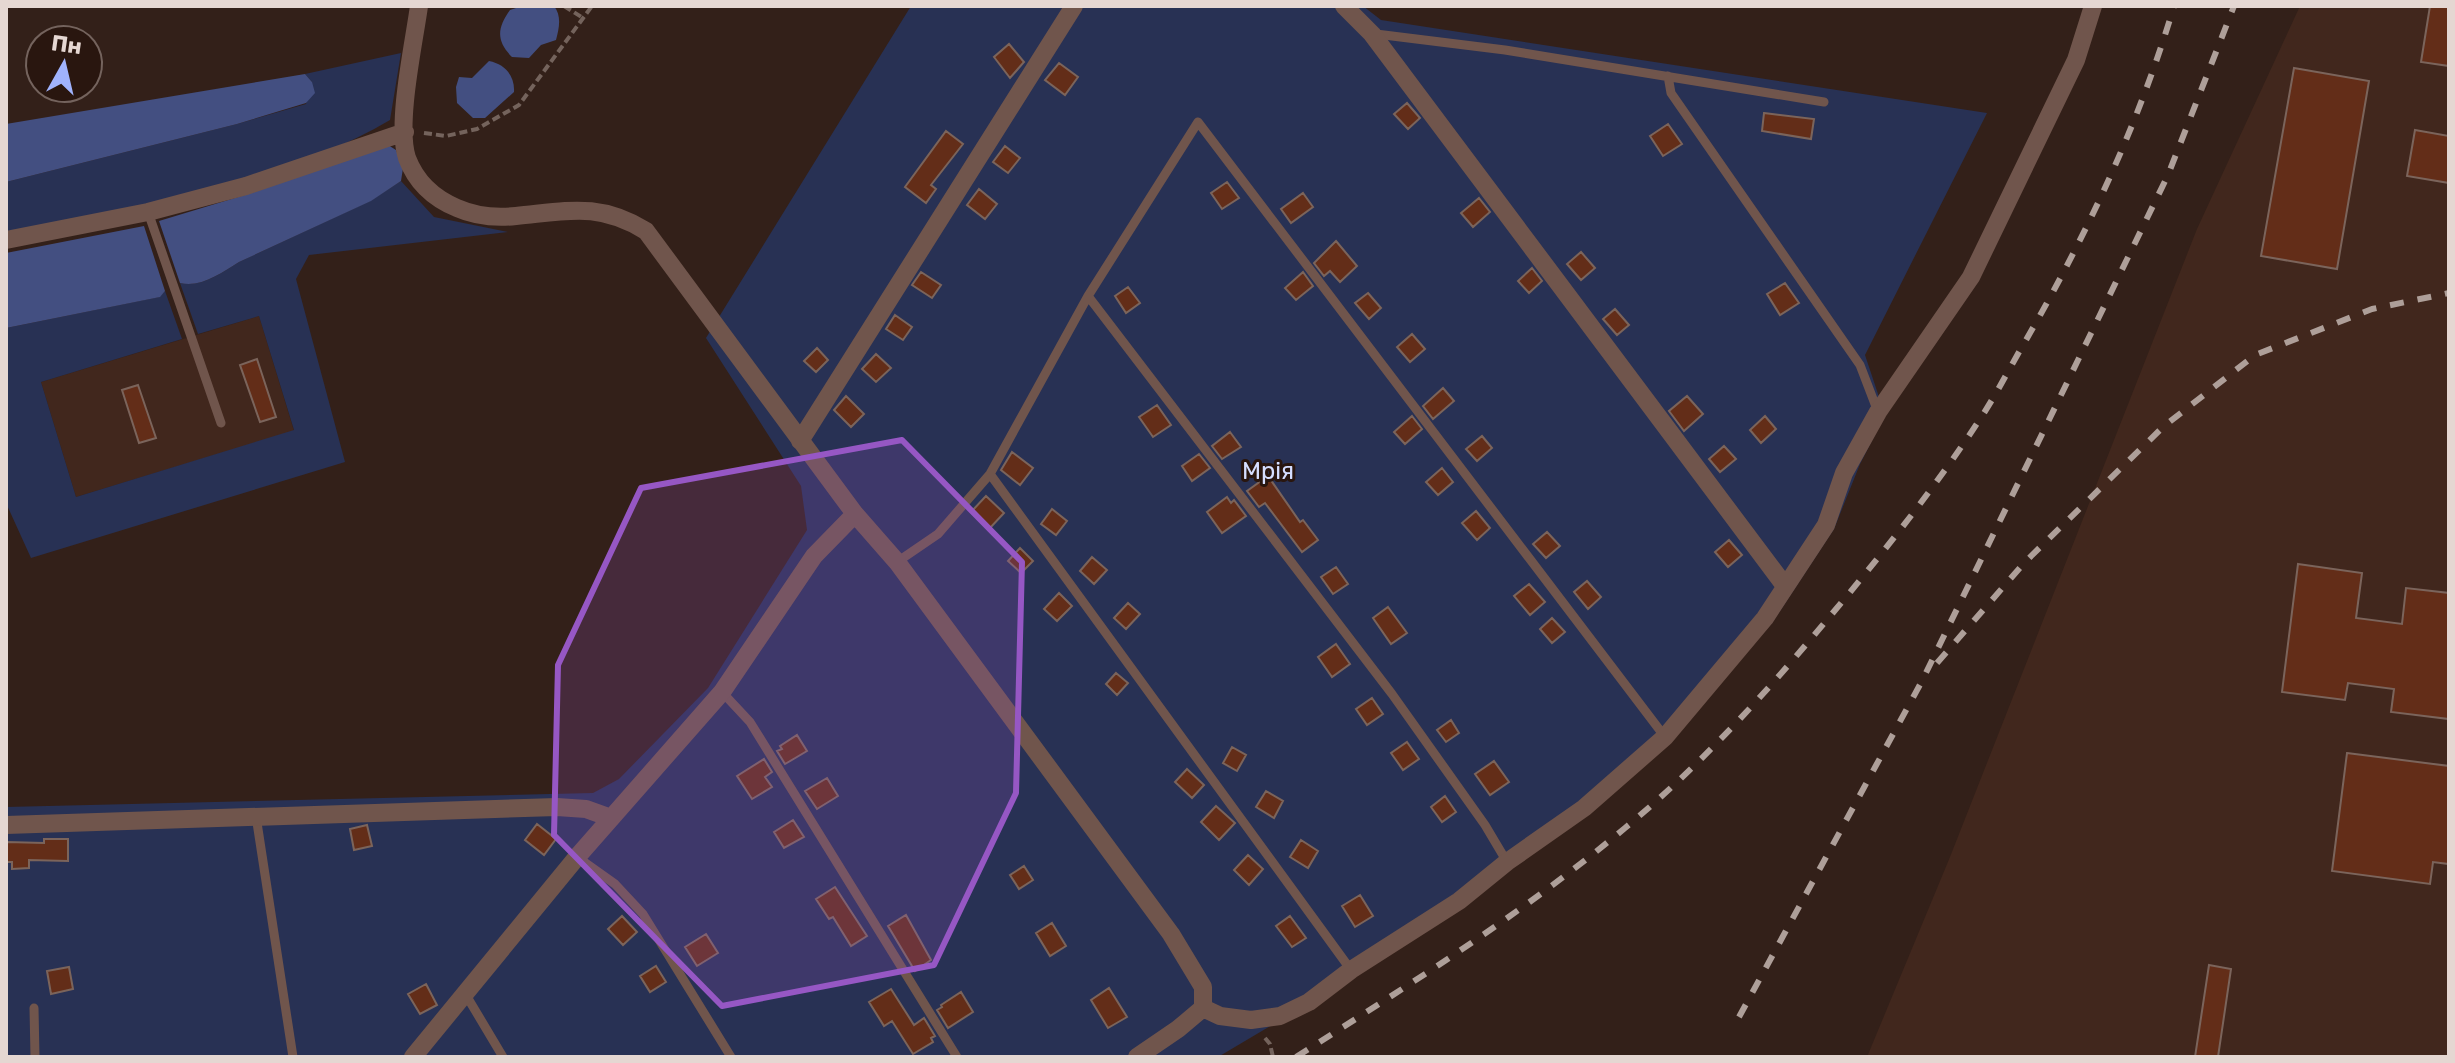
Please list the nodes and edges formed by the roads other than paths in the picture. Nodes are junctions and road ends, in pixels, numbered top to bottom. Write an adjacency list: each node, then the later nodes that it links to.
1 (419, 6): 8 (street)
2 (1074, 6): 14 (street)
3 (1344, 6): 5 (street)
4 (2093, 6): 12 (street)
5 (1372, 34): 6 (lane); 18 (street)
6 (1668, 76): 7 (lane); 12 (lane)
7 (1824, 102)
8 (405, 132): 9 (street); 14 (street)
9 (148, 212): 10 (street); 13 (lane)
10 (6, 240)
11 (1088, 296): 15 (lane); 20 (lane); 25 (lane)
12 (1878, 412): 18 (street)
13 (221, 423)
14 (800, 441): 16 (street)
15 (990, 474): 17 (lane); 26 (lane)
16 (855, 514): 17 (street); 19 (street)
17 (897, 562): 29 (street)
18 (1785, 586): 20 (street)
19 (722, 692): 22 (street); 35 (lane)
20 (1665, 737): 25 (street)
21 (256, 816): 22 (street); 23 (street); 31 (lane)
22 (611, 818): 24 (street)
23 (6, 825)
24 (577, 857): 27 (street); 34 (lane)
25 (1507, 862): 26 (street)
26 (1351, 970): 29 (street)
27 (466, 995): 32 (street); 33 (lane)
28 (34, 1008): 30 (lane)
29 (1203, 1008): 36 (street)
30 (35, 1057)
31 (293, 1057)
32 (413, 1057)
33 (503, 1057)
34 (731, 1057)
35 (957, 1057)
36 (1137, 1057)

